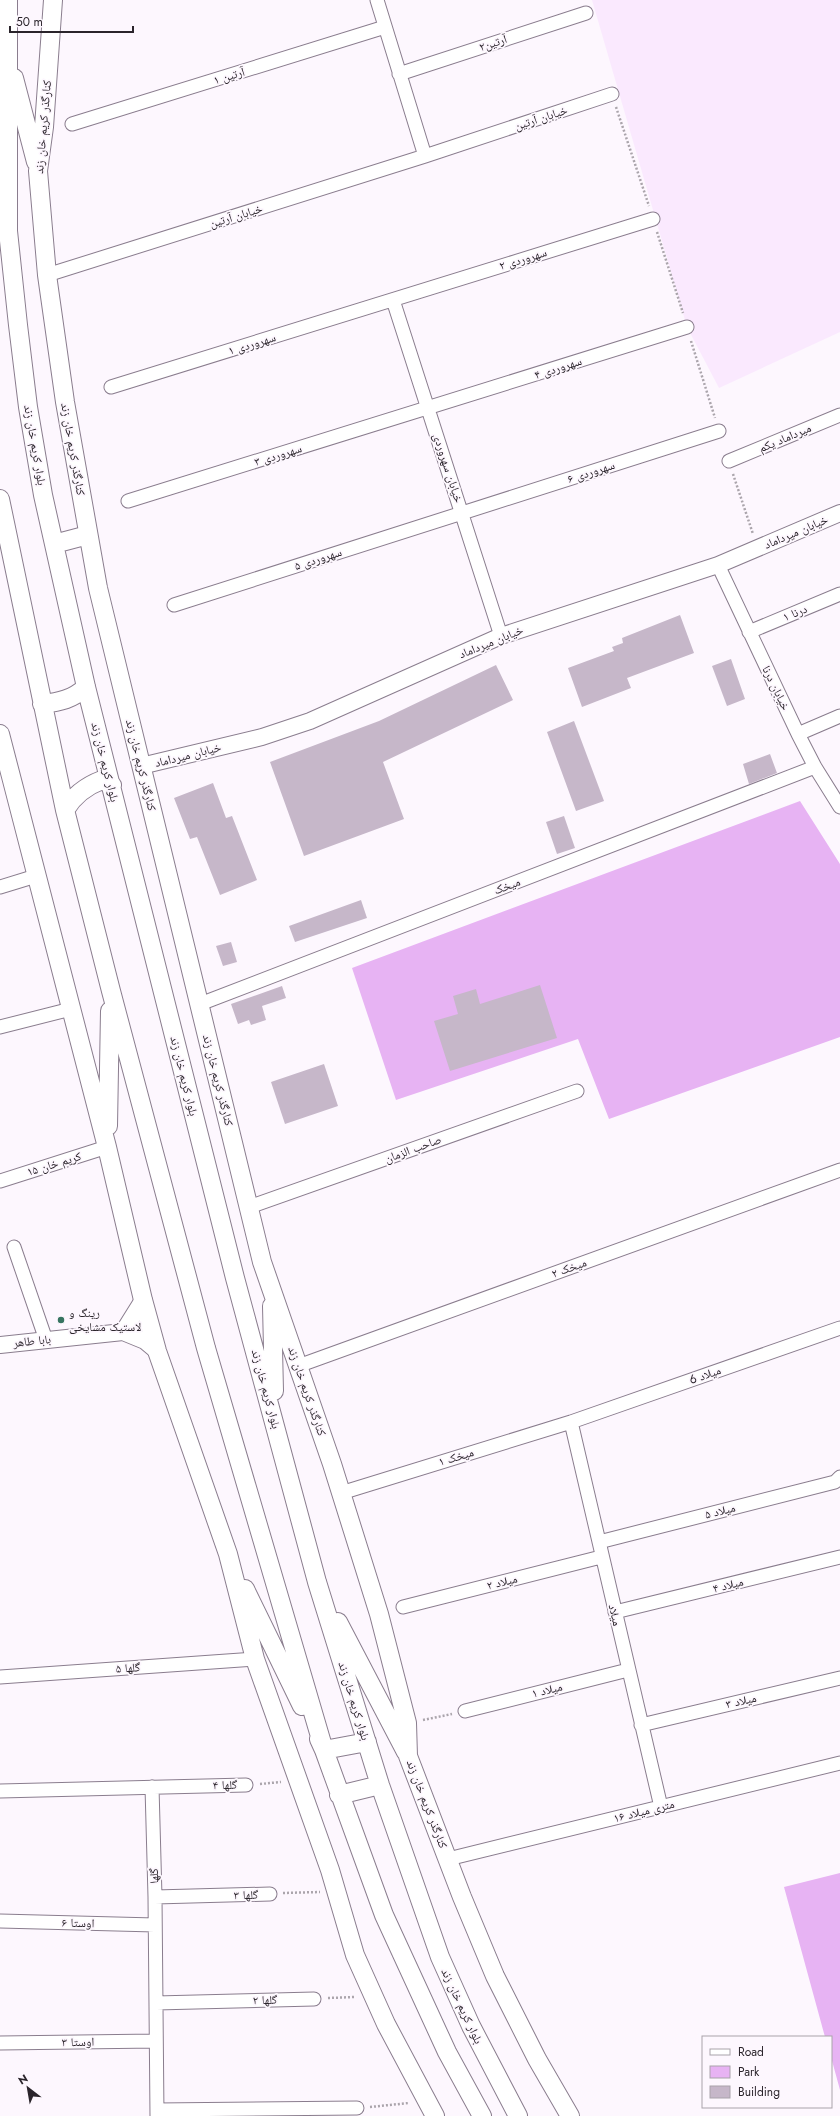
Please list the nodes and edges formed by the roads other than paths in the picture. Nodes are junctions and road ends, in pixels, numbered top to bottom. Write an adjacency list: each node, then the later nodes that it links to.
1 (8, 0): 6 (main road, بلوار کریم خان زند)
2 (53, 0): 11 (main road, کنارگذر کریم خان زند)
3 (377, 0): 5 (street)
4 (586, 13): 7 (street, آرتین۲)
5 (385, 27): 7 (street); 9 (street, آرتین ۱)
6 (7, 54): 11 (main road); 26 (main road, بلوار کریم خان زند)
7 (399, 74): 10 (street)
8 (612, 94): 10 (street, خیابان آرتین)
9 (72, 124)
10 (425, 156): 13 (street, خیابان آرتین)
11 (38, 170): 13 (main road, کنارگذر کریم خان زند)
12 (653, 219): 14 (street, سهروردی ۲)
13 (47, 275): 25 (main road, کنارگذر کریم خان زند)
14 (393, 300): 16 (street, سهروردی ۱); 17 (street, خیابان سهروردی)
15 (687, 327): 17 (street, سهروردی ۴)
16 (111, 387)
17 (428, 409): 22 (street, سهروردی ۳); 23 (street, خیابان سهروردی)
18 (840, 415): 20 (street, میرداماد یکم)
19 (719, 431): 23 (street, سهروردی ۶)
20 (729, 461)
21 (0, 499): 33 (main road)
22 (128, 501)
23 (462, 513): 29 (street, سهروردی ۵); 31 (street, خیابان سهروردی)
24 (840, 513): 27 (street, خیابان میرداماد)
25 (88, 535): 26 (main road); 37 (main road, کنارگذر کریم خان زند)
26 (54, 544): 32 (main road, بلوار کریم خان زند)
27 (718, 565): 30 (street, خیابان درنا); 31 (street, خیابان میرداماد)
28 (840, 594): 30 (street, درنا ۱)
29 (174, 605)
30 (749, 632): 36 (street, خیابان درنا)
31 (501, 636): 37 (street, خیابان میرداماد)
32 (86, 687): 33 (main road); 39 (main road, بلوار کریم خان زند)
33 (42, 704): 42 (main road)
34 (840, 716): 36 (street)
35 (0, 734): 43 (main road)
36 (798, 734): 38 (street, خیابان درنا)
37 (141, 766): 46 (main road, کنارگذر کریم خان زند)
38 (815, 767): 40 (street, خیابان درنا); 46 (street, میخک)
39 (112, 785): 42 (main road); 63 (main road, بلوار کریم خان زند)
40 (836, 794): 41 (street, خیابان درنا)
41 (840, 807)
42 (65, 810): 45 (main road)
43 (36, 876): 44 (street); 47 (main road)
44 (0, 887)
45 (111, 991): 50 (main road); 81 (main road)
46 (200, 1004): 53 (main road, کنارگذر کریم خان زند)
47 (71, 1009): 48 (street); 50 (main road)
48 (0, 1027)
49 (577, 1091): 53 (street, صاحب الزمان)
50 (107, 1147): 52 (street, کریم خان ۱۵); 56 (main road)
51 (840, 1170): 62 (street, میخک ۲)
52 (0, 1181)
53 (249, 1208): 55 (main road, کنارگذر کریم خان زند)
54 (14, 1247): 59 (street)
55 (272, 1291): 62 (main road, کنارگذر کریم خان زند); 63 (main road)
56 (143, 1300): 58 (street); 61 (main road)
57 (840, 1328): 64 (street, میلاد 6)
58 (123, 1332): 59 (street, بابا طاهر); 61 (street)
59 (46, 1340): 60 (street, بابا طاهر)
60 (0, 1345)
61 (157, 1351): 68 (main road)
62 (298, 1366): 66 (main road, کنارگذر کریم خان زند)
63 (274, 1418): 71 (main road, بلوار کریم خان زند)
64 (571, 1422): 66 (street, میخک ۱); 67 (street, میلاد)
65 (840, 1477): 67 (street, میلاد ۵)
66 (341, 1493): 82 (main road, کنارگذر کریم خان زند)
67 (599, 1542): 69 (street, میلاد)
68 (228, 1554): 74 (main road); 81 (main road)
69 (601, 1557): 72 (street, میلاد ۲); 73 (street, میلاد)
70 (840, 1557): 73 (street, میلاد ۴)
71 (317, 1582): 80 (main road, بلوار کریم خان زند); 82 (main road)
72 (403, 1607)
73 (615, 1612): 75 (street, میلاد)
74 (255, 1659): 76 (street, گلها ۵); 100 (main road)
75 (628, 1670): 78 (street, میلاد ۱); 79 (street, میلاد)
76 (0, 1677)
77 (840, 1678): 79 (street, میلاد ۳)
78 (465, 1711)
79 (641, 1725): 89 (street, میلاد)
80 (366, 1742): 81 (main road); 85 (main road, بلوار کریم خان زند)
81 (324, 1750): 88 (main road)
82 (408, 1756): 90 (main road, کنارگذر کریم خان زند)
83 (840, 1763): 89 (street, ۱۶ متری میلاد)
84 (246, 1785): 86 (street, گلها ۴)
85 (380, 1786): 88 (main road); 103 (main road, بلوار کریم خان زند)
86 (152, 1787): 87 (street); 92 (street, گلها)
87 (0, 1791)
88 (339, 1795): 102 (main road)
89 (661, 1807): 90 (street, ۱۶ متری میلاد)
90 (448, 1859): 104 (main road, کنارگذر کریم خان زند)
91 (270, 1894): 92 (street, گلها ۳)
92 (155, 1897): 94 (street, گلها)
93 (0, 1921): 94 (street, اوستا ۶)
94 (155, 1925): 96 (street, گلها)
95 (314, 1999): 96 (street, گلها ۲)
96 (156, 2003): 97 (street, گلها)
97 (156, 2041): 98 (street, اوستا ۳); 101 (street, گلها)
98 (0, 2043)
99 (358, 2108): 101 (street)
100 (431, 2109)
101 (157, 2113)
102 (482, 2116)
103 (518, 2116)
104 (570, 2116)

